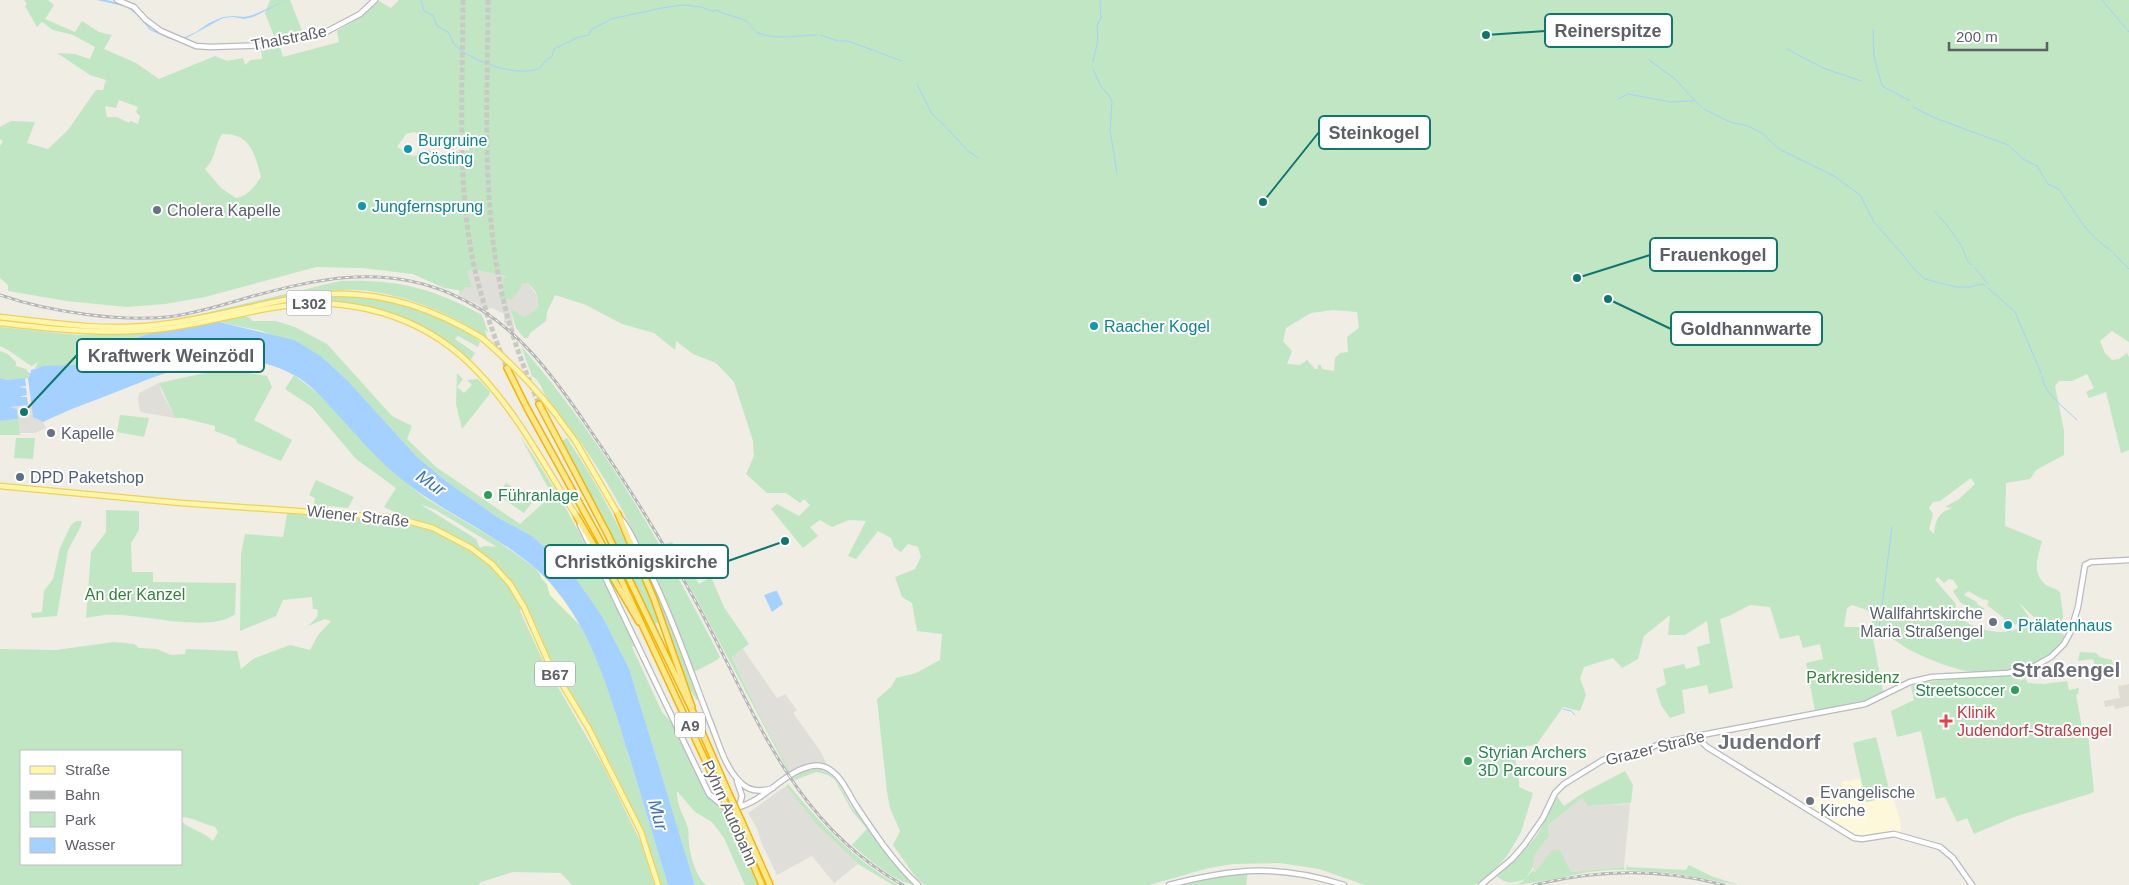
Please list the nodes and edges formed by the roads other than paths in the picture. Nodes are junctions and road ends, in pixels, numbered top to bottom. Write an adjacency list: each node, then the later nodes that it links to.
1 (117, 0): 2 (main road, Thalstraße)
2 (375, 0)
3 (0, 317): 8 (main road, L302, bridge)
4 (0, 323): 9 (main road, L302)
5 (507, 368): 11 (highway, Pyhrn Autobahn / A9)
6 (539, 404): 12 (highway, Pyhrn Autobahn / A9)
7 (0, 486): 17 (main road, Wiener Straße / B67)
8 (618, 514): 12 (highway); 14 (main road, L302)
9 (577, 517): 11 (highway); 16 (main road, L302)
10 (2129, 560): 13 (main road, Grazer Straße)
11 (658, 656): 18 (highway, Pyhrn Autobahn / A9, bridge)
12 (694, 714): 19 (highway, Pyhrn Autobahn / A9, bridge)
13 (1697, 737): 23 (main road, Grazer Straße); 24 (main road)
14 (734, 775): 15 (main road, L302); 15 (main road)
15 (773, 788): 20 (main road)
16 (723, 806)
17 (658, 885)
18 (762, 885)
19 (770, 885)
20 (918, 885)
21 (1169, 885): 22 (main road)
22 (1344, 885)
23 (1481, 885)
24 (1972, 885)

